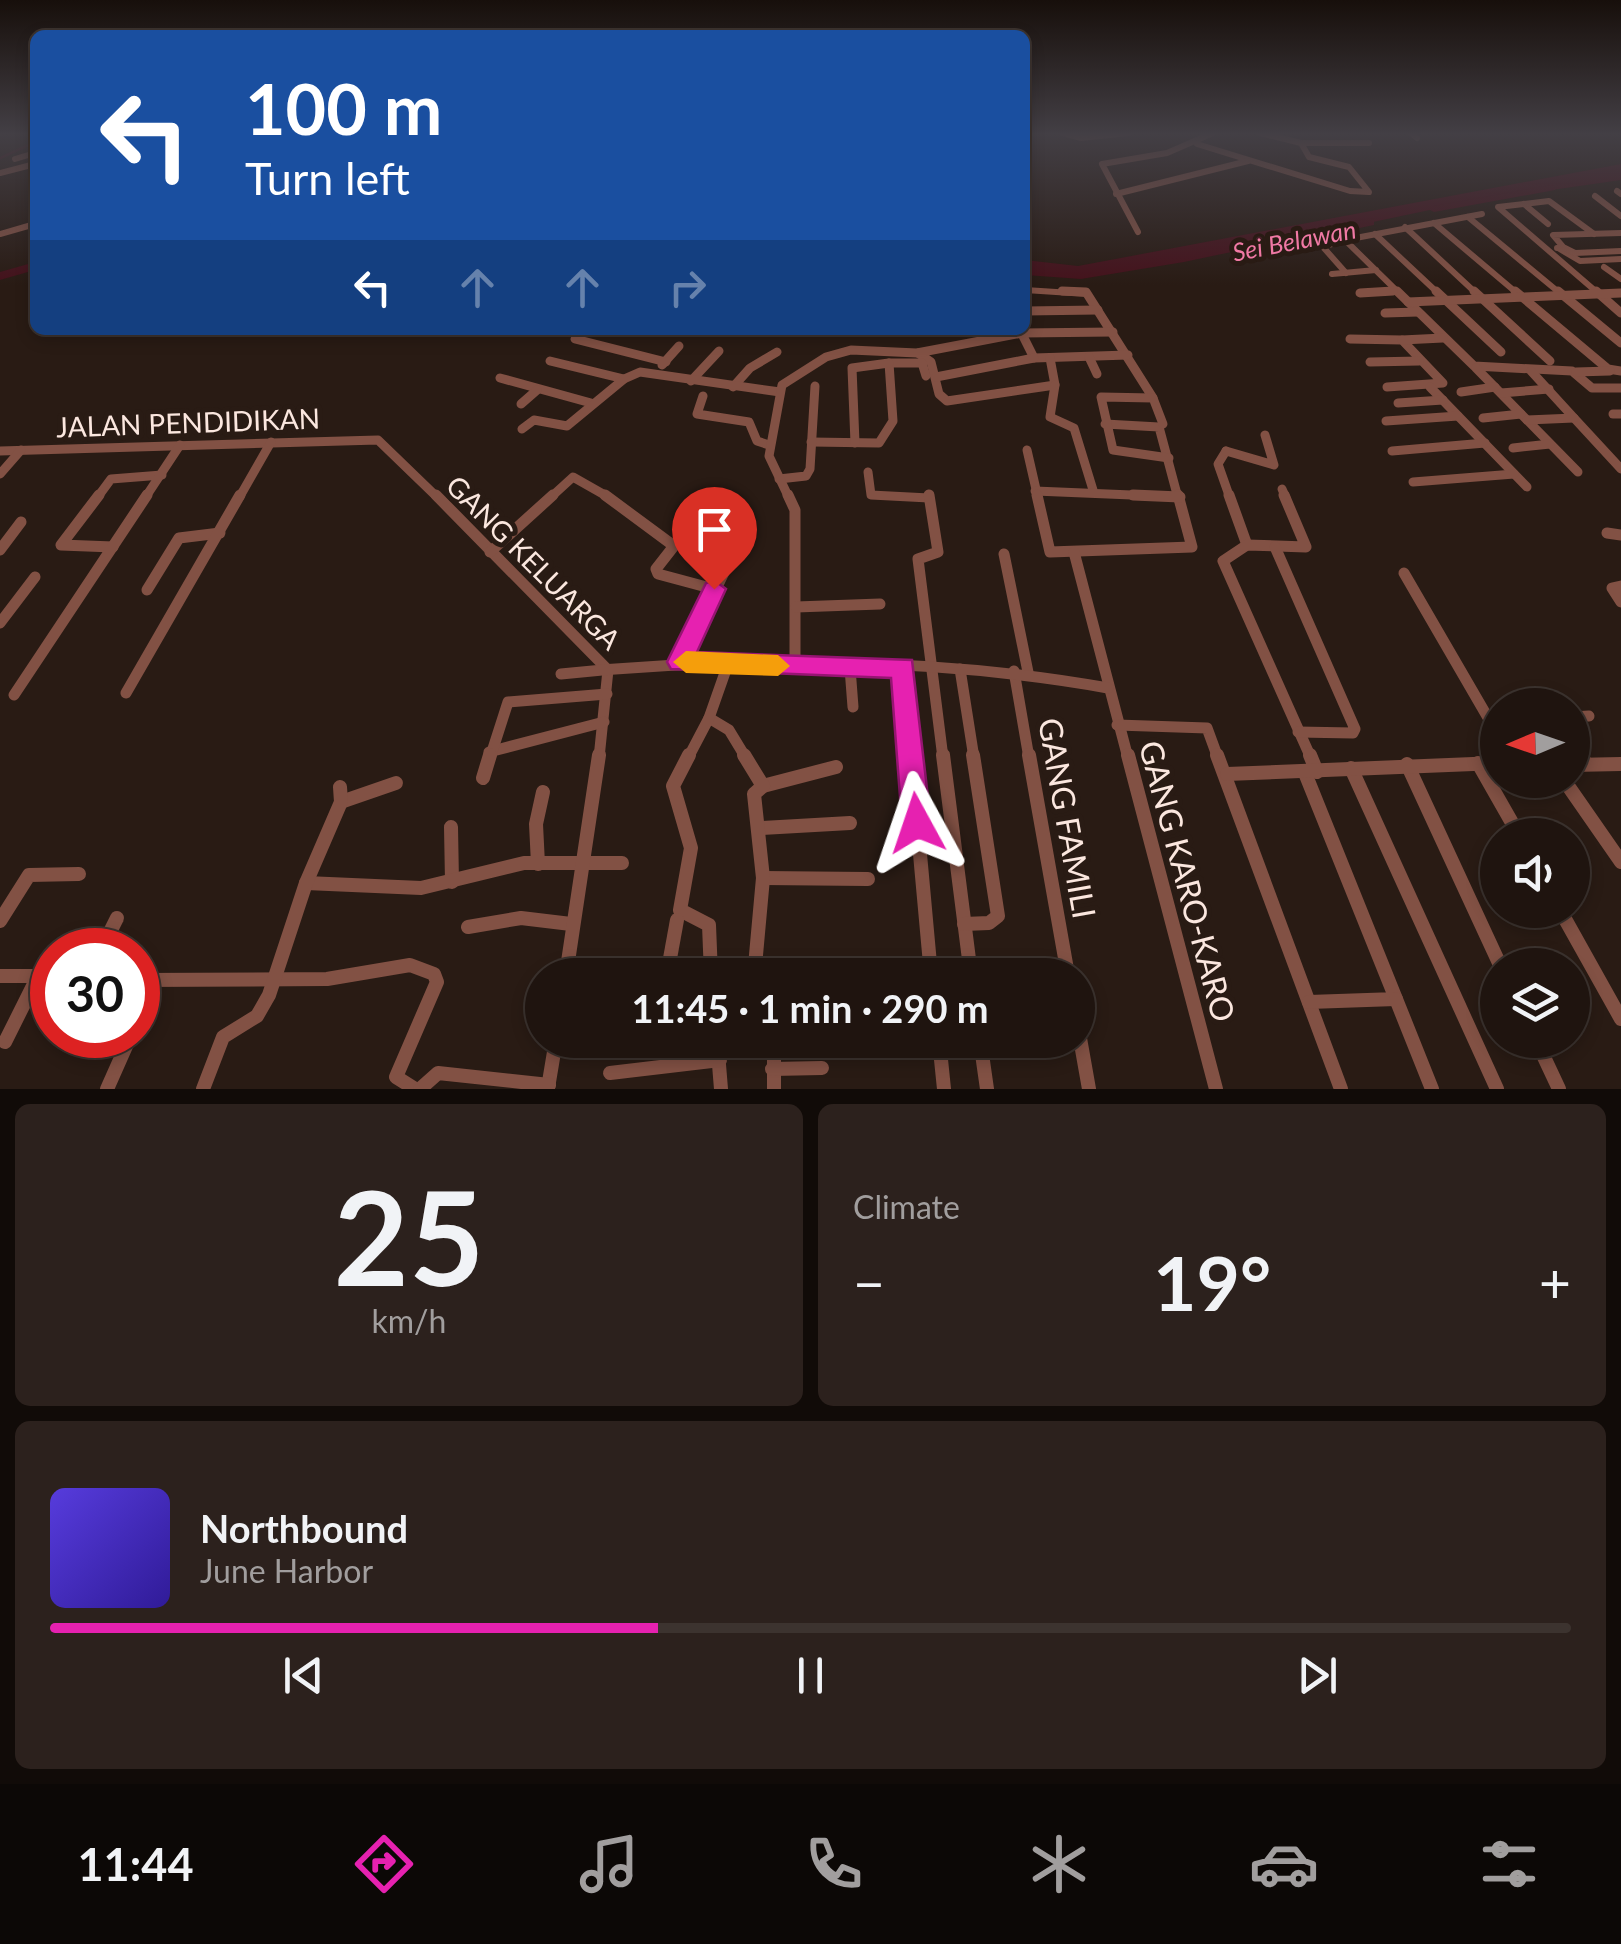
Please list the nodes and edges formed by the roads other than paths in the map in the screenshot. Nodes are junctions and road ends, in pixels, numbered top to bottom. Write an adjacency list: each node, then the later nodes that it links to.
1 (1111, 184): 5 (street)
2 (1156, 184): 5 (street)
3 (1327, 184): 4 (street)
4 (1362, 184)
5 (1116, 194): 15 (street)
6 (1595, 196): 9 (street)
7 (1523, 203): 12 (street); 19 (street); 21 (street)
8 (1482, 214): 10 (street)
9 (1621, 216)
10 (1468, 217): 11 (street); 34 (street)
11 (1434, 223): 14 (street); 36 (street)
12 (1548, 224)
13 (30, 225): 17 (street)
14 (1405, 228): 18 (street); 38 (street)
15 (1138, 232)
16 (1621, 233): 19 (street)
17 (0, 234)
18 (1375, 234): 20 (street); 37 (street)
19 (1594, 234): 22 (street)
20 (1345, 240): 26 (street); 28 (street)
21 (1542, 248): 22 (street); 35 (street)
22 (1560, 248): 23 (street); 24 (street)
23 (1621, 251)
24 (1621, 259)
25 (1604, 266): 29 (street)
26 (1376, 270): 28 (street); 31 (street)
27 (1332, 274): 28 (street)
28 (1346, 274)
29 (1618, 275)
30 (1030, 290): 40 (street)
31 (1397, 291): 32 (street); 39 (street)
32 (1360, 293)
33 (1621, 293): 35 (street)
34 (1563, 294): 35 (street); 36 (street); 53 (street)
35 (1596, 294): 44 (street)
36 (1524, 298): 38 (street); 71 (street)
37 (1446, 300): 38 (street); 39 (street); 57 (street)
38 (1488, 300): 65 (street)
39 (1408, 302): 42 (street)
40 (1098, 310): 41 (street); 46 (street)
41 (1030, 312)
42 (1418, 312): 43 (street); 49 (street)
43 (1385, 313)
44 (1621, 313)
45 (1030, 332): 46 (street)
46 (1112, 332): 59 (street)
47 (1006, 335): 58 (street)
48 (1022, 335): 61 (street)
49 (1443, 338): 52 (street); 69 (street)
50 (574, 339): 66 (street)
51 (1350, 339): 52 (street)
52 (1402, 340): 64 (street)
53 (1621, 343)
54 (679, 346): 66 (street)
55 (719, 352): 77 (street)
56 (777, 352): 80 (street)
57 (1501, 352)
58 (918, 353): 74 (street); 87 (street)
59 (1128, 355): 60 (street); 91 (street)
60 (1089, 357): 62 (street); 90 (street)
61 (1034, 358): 62 (street); 74 (street)
62 (1050, 358): 78 (street)
63 (550, 361): 76 (street)
64 (1420, 361): 67 (street); 82 (street)
65 (1550, 361)
66 (666, 362): 73 (street)
67 (1370, 362)
68 (889, 363): 74 (street); 108 (street); 108 (street)
69 (1476, 368): 70 (street); 86 (street)
70 (1531, 370): 72 (street); 84 (street)
71 (1616, 371): 72 (street)
72 (1576, 372): 83 (street)
73 (655, 373): 76 (street); 77 (street)
74 (931, 377): 78 (street)
75 (500, 378): 85 (street)
76 (624, 379): 93 (street)
77 (691, 382): 80 (street)
78 (1054, 385): 129 (street)
79 (815, 386): 107 (street)
80 (733, 387): 87 (street)
81 (1388, 387): 82 (street)
82 (1430, 387): 92 (street)
83 (1621, 388)
84 (1549, 389): 86 (street); 99 (street)
85 (537, 390): 93 (street); 95 (street)
86 (1498, 390): 88 (street); 97 (street)
87 (780, 392): 112 (street)
88 (1461, 392)
89 (703, 396): 112 (street)
90 (1101, 397): 91 (street); 101 (street)
91 (1153, 398): 102 (street)
92 (1443, 400): 94 (street); 96 (street)
93 (592, 403): 103 (street)
94 (1398, 403)
95 (520, 404)
96 (1458, 416): 100 (street); 109 (street)
97 (1524, 417): 98 (street); 99 (street); 110 (street)
98 (1483, 418)
99 (1574, 418): 119 (street)
100 (1386, 421)
101 (1105, 424): 118 (street); 118 (street)
102 (1163, 424)
103 (522, 429)
104 (1265, 435): 136 (street)
105 (378, 440): 106 (street, JALAN PENDIDIKAN); 140 (street, GANG KELUARGA)
106 (271, 442): 111 (street, JALAN PENDIDIKAN); 133 (street)
107 (811, 442): 108 (street); 125 (street)
108 (855, 443)
109 (1484, 444): 117 (street); 123 (street)
110 (1550, 444): 113 (street); 121 (street)
111 (180, 445): 115 (street, JALAN PENDIDIKAN); 124 (street)
112 (768, 446): 125 (street)
113 (1513, 448)
114 (0, 450): 115 (street, JALAN PENDIDIKAN)
115 (21, 450): 122 (street)
116 (1026, 450): 130 (street)
117 (1392, 451)
118 (1169, 458): 131 (street)
119 (1621, 469)
120 (868, 472): 158 (street)
121 (1578, 472)
122 (0, 474)
123 (1514, 474): 126 (street); 127 (street)
124 (162, 475): 137 (street); 137 (street)
125 (779, 479): 151 (street)
126 (1413, 482)
127 (1527, 487)
128 (1282, 488): 138 (street)
129 (1093, 490): 130 (street); 131 (street)
130 (1036, 491): 142 (street)
131 (1180, 497): 142 (street)
132 (21, 522): 139 (street)
133 (220, 533): 148 (street); 164 (street)
134 (1607, 533): 135 (street)
135 (1621, 535)
136 (1247, 544): 138 (street); 172 (street)
137 (113, 547): 166 (street)
138 (1275, 547): 172 (street)
139 (0, 550)
140 (490, 552): 147 (street); 160 (street, GANG KELUARGA)
141 (734, 552): 147 (street)
142 (1074, 552): 163 (street, GANG KARO-KARO)
143 (1004, 554): 161 (street, GANG FAMILI)
144 (1404, 573): 167 (street)
145 (35, 577): 152 (street)
146 (1621, 586): 149 (street)
147 (714, 589): 153 (street)
148 (147, 590)
149 (1621, 602)
150 (880, 604): 151 (street)
151 (796, 608): 155 (street)
152 (0, 623)
153 (680, 662): 154 (street); 160 (street)
154 (728, 664): 155 (street); 169 (street)
155 (795, 666): 156 (street)
156 (850, 668): 157 (street); 168 (street)
157 (903, 668): 158 (street); 213 (street)
158 (931, 668): 159 (street); 204 (street)
159 (960, 669): 161 (street); 204 (street)
160 (608, 670): 162 (street); 165 (street, GANG KELUARGA)
161 (1021, 672): 163 (street); 215 (street, GANG FAMILI)
162 (561, 674)
163 (1108, 688): 171 (street, GANG KARO-KARO)
164 (126, 693)
165 (607, 694): 170 (street, GANG KELUARGA); 173 (street)
166 (14, 695)
167 (1480, 704)
168 (854, 707)
169 (708, 718): 184 (street); 211 (street)
170 (604, 722): 173 (street); 194 (street, GANG KELUARGA)
171 (1118, 726): 181 (street); 245 (street, GANG KARO-KARO)
172 (1298, 732): 180 (street)
173 (489, 752): 182 (street)
174 (1478, 763): 175 (street); 187 (street)
175 (1407, 764): 179 (street); 208 (street)
176 (1590, 764): 177 (street)
177 (1621, 764)
178 (836, 767): 184 (street)
179 (1351, 768): 180 (street); 248 (street)
180 (1311, 773): 181 (street); 220 (street)
181 (1227, 774): 222 (street)
182 (483, 778)
183 (396, 783): 199 (street)
184 (764, 786): 190 (street)
185 (543, 792): 193 (street)
186 (1577, 798): 191 (street)
187 (1509, 818)
188 (850, 823): 190 (street)
189 (451, 827): 198 (street)
190 (760, 828): 196 (street)
191 (1621, 862)
192 (622, 863): 194 (street)
193 (538, 864): 194 (street); 198 (street)
194 (584, 866): 203 (street, GANG KELUARGA)
195 (79, 874): 202 (street)
196 (763, 878): 197 (street); 212 (street)
197 (868, 880)
198 (452, 882): 199 (street)
199 (306, 883): 218 (street)
200 (117, 918): 206 (street)
201 (677, 920): 210 (street)
202 (0, 922)
203 (571, 924): 205 (street); 209 (street, GANG KELUARGA)
204 (964, 924): 214 (street)
205 (468, 927)
206 (112, 928)
207 (1570, 928): 223 (street)
208 (1492, 948)
209 (568, 958)
210 (670, 958)
211 (710, 958)
212 (757, 958)
213 (929, 958)
214 (969, 958)
215 (1065, 958)
216 (0, 976): 217 (street)
217 (30, 976)
218 (277, 976): 219 (street); 238 (street); 239 (street)
219 (160, 981)
220 (1396, 999): 222 (street); 247 (street)
221 (30, 1001): 224 (street)
222 (1309, 1002): 246 (street)
223 (1621, 1019)
224 (5, 1042)
225 (120, 1058): 237 (street)
226 (553, 1058): 236 (street)
227 (773, 1058): 233 (street)
228 (940, 1058): 242 (street)
229 (983, 1058): 243 (street)
230 (1083, 1058): 244 (street)
231 (1545, 1058): 249 (street)
232 (720, 1060): 235 (street); 240 (street)
233 (772, 1068): 234 (street); 241 (street)
234 (822, 1068)
235 (610, 1073)
236 (548, 1087): 239 (street)
237 (106, 1089)
238 (202, 1089)
239 (418, 1089)
240 (722, 1089)
241 (774, 1089)
242 (944, 1089)
243 (987, 1089)
244 (1088, 1089)
245 (1216, 1089)
246 (1341, 1089)
247 (1432, 1089)
248 (1497, 1089)
249 (1560, 1089)

